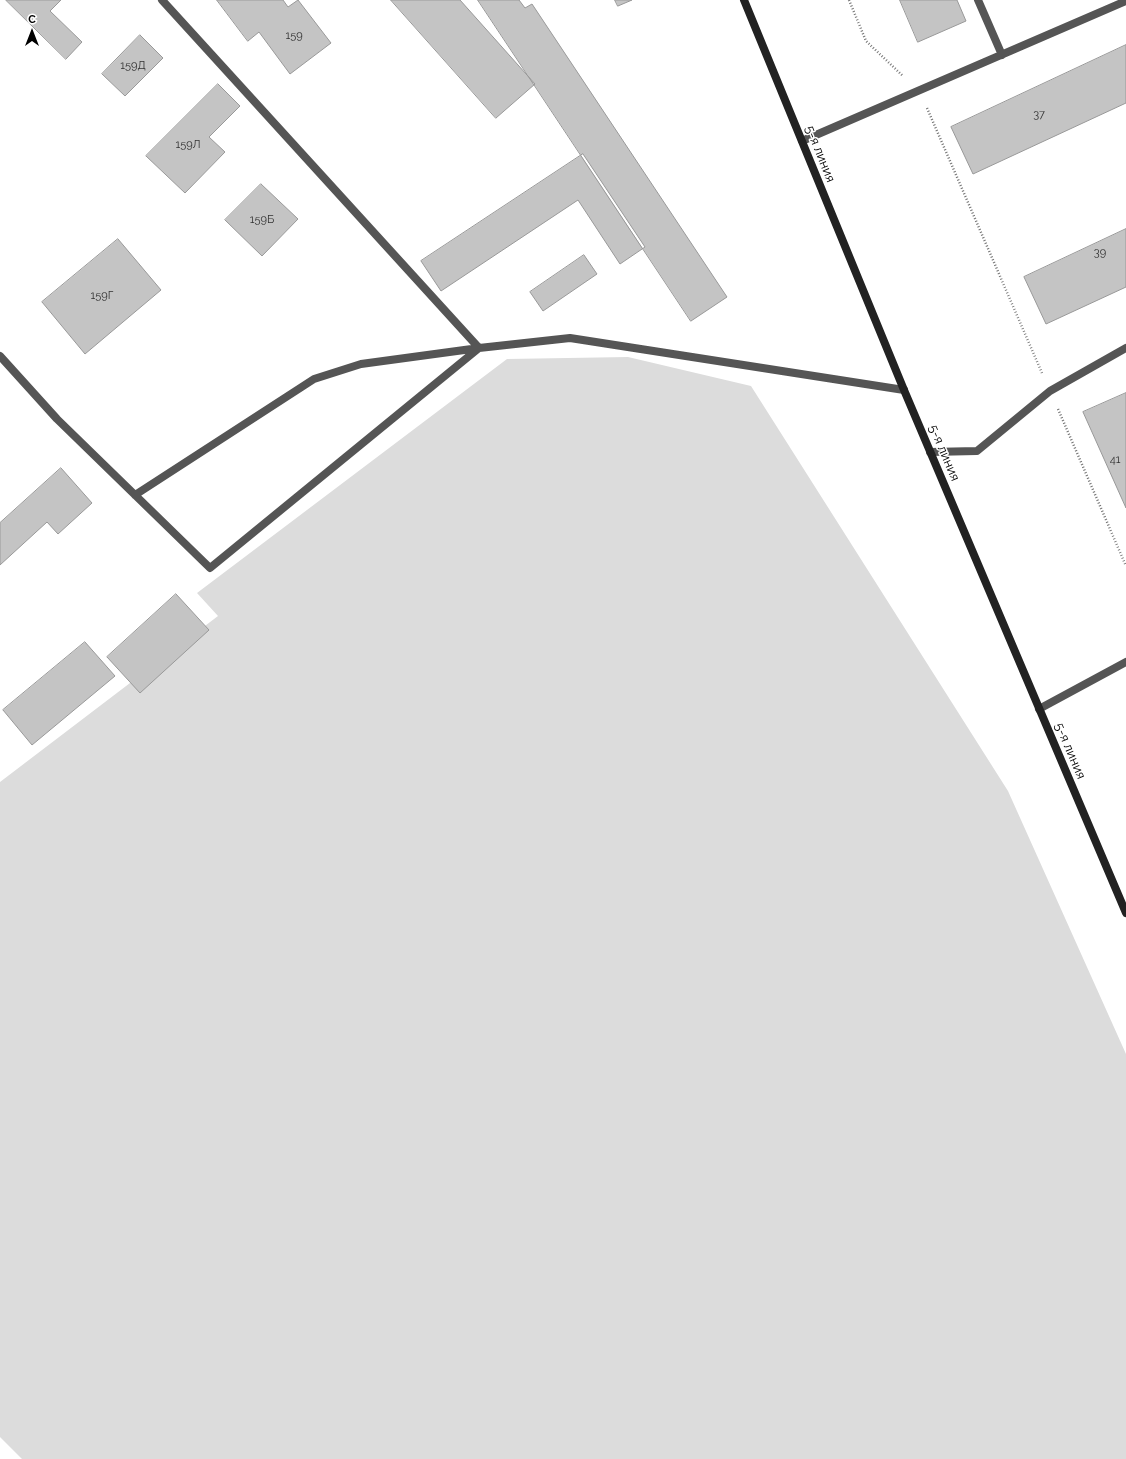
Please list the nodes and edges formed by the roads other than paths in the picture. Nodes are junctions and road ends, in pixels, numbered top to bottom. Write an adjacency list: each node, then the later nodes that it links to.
1 (162, 0): 8 (lane)
2 (744, 0): 7 (street, 5-я линия)
3 (978, 0): 6 (lane)
4 (1126, 1): 5 (lane)
5 (1110, 3): 6 (lane)
6 (1002, 55): 7 (lane)
7 (802, 141): 11 (street, 5-я линия)
8 (479, 348): 11 (lane); 13 (lane); 13 (lane)
9 (1126, 348): 12 (lane)
10 (0, 356): 13 (lane)
11 (904, 390): 12 (street, 5-я линия)
12 (930, 452): 15 (street, 5-я линия)
13 (135, 495)
14 (1126, 662): 15 (lane)
15 (1039, 709): 16 (street, 5-я линия)
16 (1126, 913)

